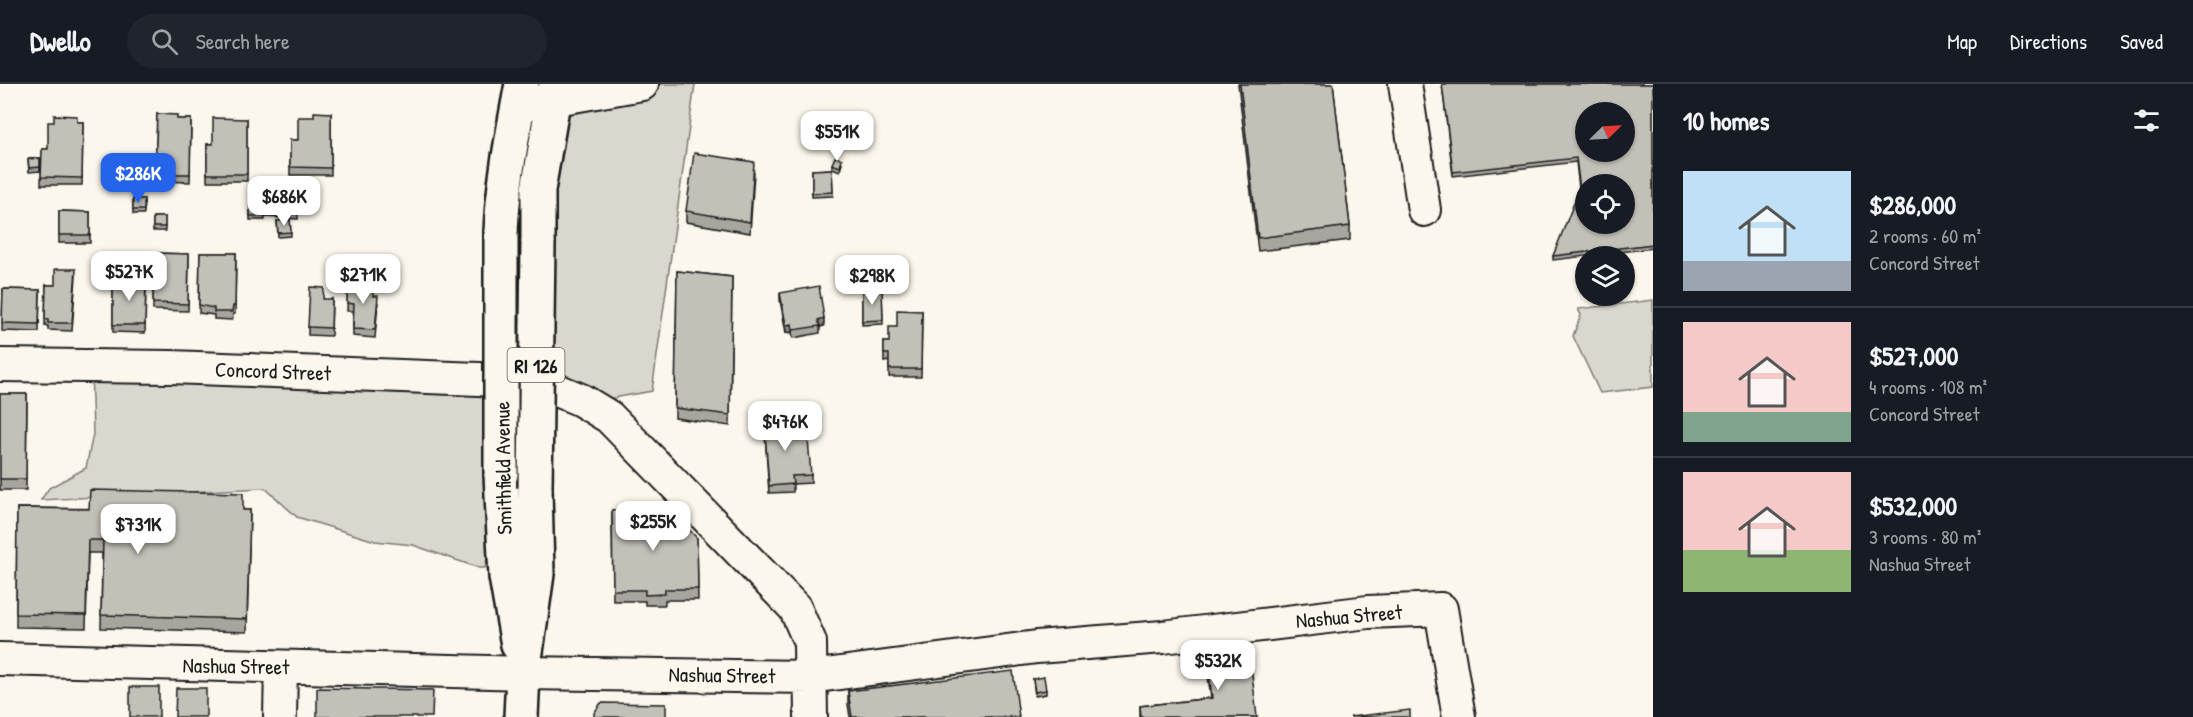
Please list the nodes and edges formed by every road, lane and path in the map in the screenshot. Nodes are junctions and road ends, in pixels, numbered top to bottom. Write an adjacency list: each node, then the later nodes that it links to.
1 (642, 84): 3 (street)
2 (1405, 84): 5 (street)
3 (555, 92): 4 (street); 9 (main road, Smithfield Avenue / RI 126, bridge)
4 (520, 95): 9 (main road, Smithfield Avenue / RI 126, bridge)
5 (1424, 210)
6 (0, 365): 10 (street, Concord Street)
7 (0, 659): 8 (street, Nashua Street)
8 (281, 667): 9 (street, Nashua Street); 11 (street)
9 (524, 673): 10 (street, Nashua Street); 12 (main road, Smithfield Avenue / RI 126)
10 (810, 677): 13 (street, Concord Street); 14 (street, Nashua Street)
11 (280, 717)
12 (520, 717)
13 (811, 717)
14 (1459, 717)

